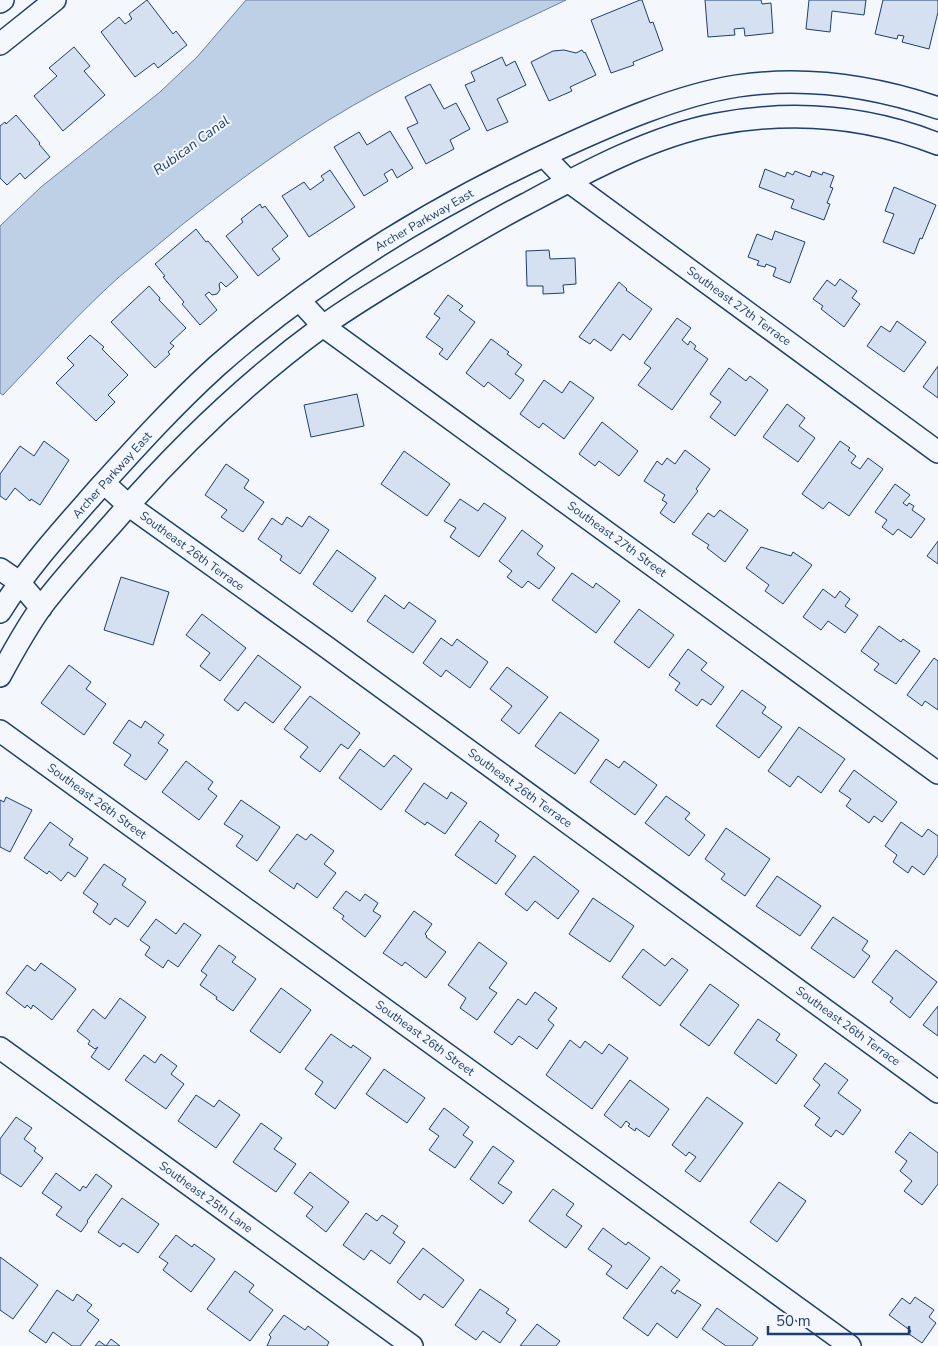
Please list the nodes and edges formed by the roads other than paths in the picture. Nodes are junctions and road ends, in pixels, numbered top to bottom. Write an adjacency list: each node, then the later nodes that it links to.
1 (3, 0): 3 (street)
2 (55, 0): 4 (street)
3 (0, 2)
4 (0, 44)
5 (938, 108): 7 (street, Archer Parkway East)
6 (938, 144): 8 (street)
7 (544, 156): 8 (street, Southeast 27th Terrace); 9 (street, Archer Parkway East)
8 (568, 181): 10 (street); 11 (street, Southeast 27th Terrace)
9 (300, 301): 10 (street, Southeast 27th Street); 12 (street, Archer Parkway East)
10 (323, 326): 13 (street); 20 (street, Southeast 27th Street)
11 (938, 452)
12 (104, 483): 13 (street, Southeast 26th Terrace); 15 (street, Archer Parkway East)
13 (128, 505): 16 (street); 22 (street, Southeast 26th Terrace)
14 (0, 569): 15 (street)
15 (19, 582): 16 (street); 17 (street, Archer Parkway East)
16 (41, 608): 18 (street)
17 (0, 612)
18 (0, 676)
19 (0, 731): 24 (street, Southeast 26th Street)
20 (938, 773)
21 (0, 1048): 23 (street, Southeast 25th Lane)
22 (938, 1092)
23 (412, 1346)
24 (850, 1346)

